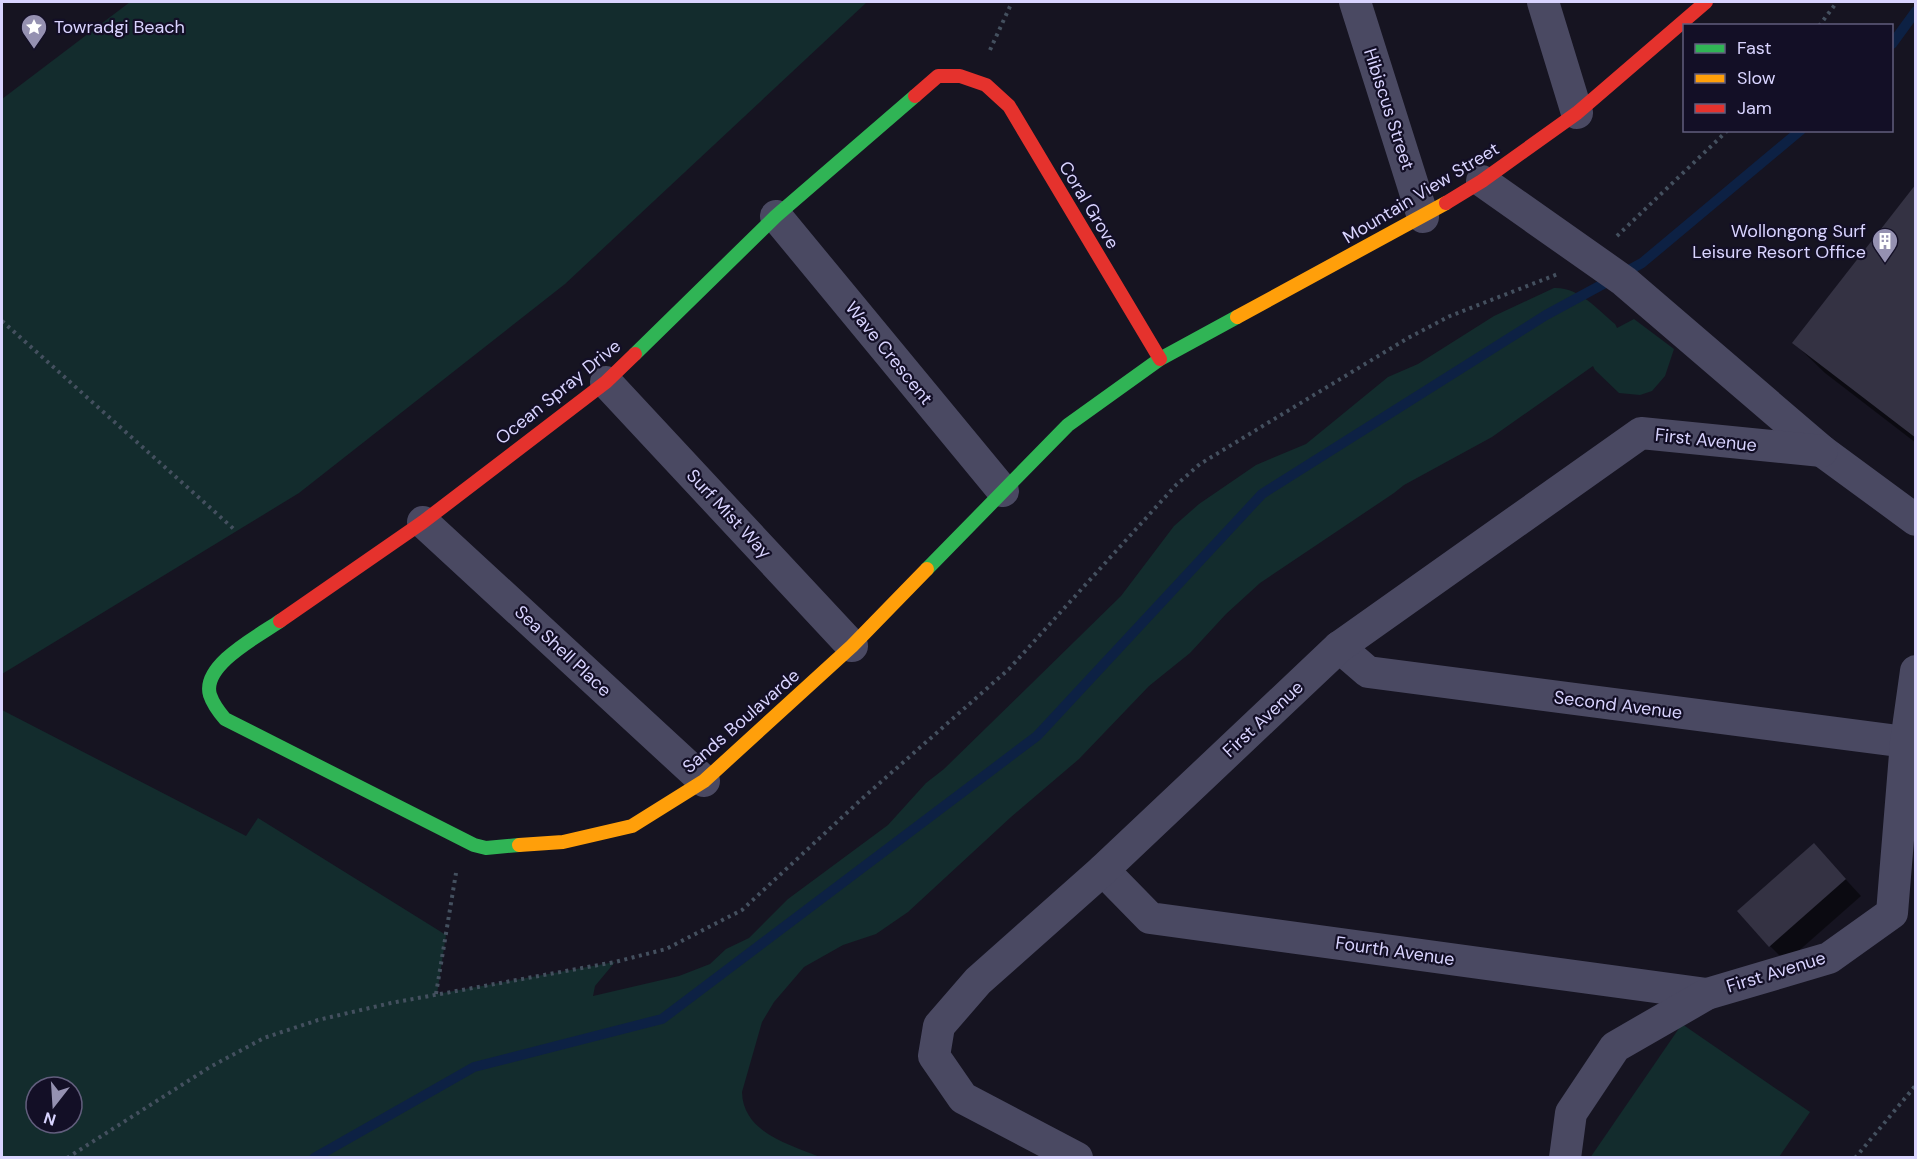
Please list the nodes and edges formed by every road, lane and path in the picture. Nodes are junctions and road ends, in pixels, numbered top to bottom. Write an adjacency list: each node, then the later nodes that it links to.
1 (1012, 2): 7 (path)
2 (1355, 2): 12 (street, Hibiscus Street)
3 (1543, 2): 8 (street)
4 (1706, 2): 8 (street, Mountain View Street)
5 (1837, 2): 6 (path)
6 (1820, 24)
7 (976, 80): 11 (street, Ocean Spray Drive); 15 (street, Coral Grove)
8 (1577, 112): 10 (street, Mountain View Street)
9 (1726, 132): 13 (path)
10 (1482, 182): 12 (street, Mountain View Street); 13 (street)
11 (776, 216): 16 (street, Ocean Spray Drive); 18 (street, Wave Crescent)
12 (1423, 217): 15 (street, Mountain View Street)
13 (1589, 256): 17 (street); 31 (path)
14 (2, 321): 21 (path)
15 (1160, 359): 18 (street, Sands Boulavarde)
16 (606, 382): 20 (street, Ocean Spray Drive); 22 (street, Surf Mist Way)
17 (1822, 451): 19 (street); 23 (street, First Avenue)
18 (1003, 491): 22 (street, Sands Boulavarde)
19 (1916, 520)
20 (423, 522): 25 (street, Ocean Spray Drive); 27 (street, Sea Shell Place)
21 (236, 531)
22 (852, 646): 27 (street, Sands Boulavarde)
23 (1339, 647): 26 (street, Second Avenue); 29 (street, First Avenue)
24 (1916, 671): 26 (street, First Avenue)
25 (208, 688): 28 (street, Sands Boulavarde)
26 (1906, 742): 30 (street, First Avenue)
27 (704, 781): 28 (street, Sands Boulavarde)
28 (461, 839): 31 (path)
29 (1103, 870): 32 (street, Fourth Avenue); 35 (street, First Avenue)
30 (1904, 911): 32 (street, First Avenue)
31 (436, 994): 34 (path)
32 (1707, 994): 36 (street, First Avenue)
33 (1916, 1085): 37 (path)
34 (67, 1158)
35 (1077, 1158)
36 (1565, 1158)
37 (1855, 1158)

